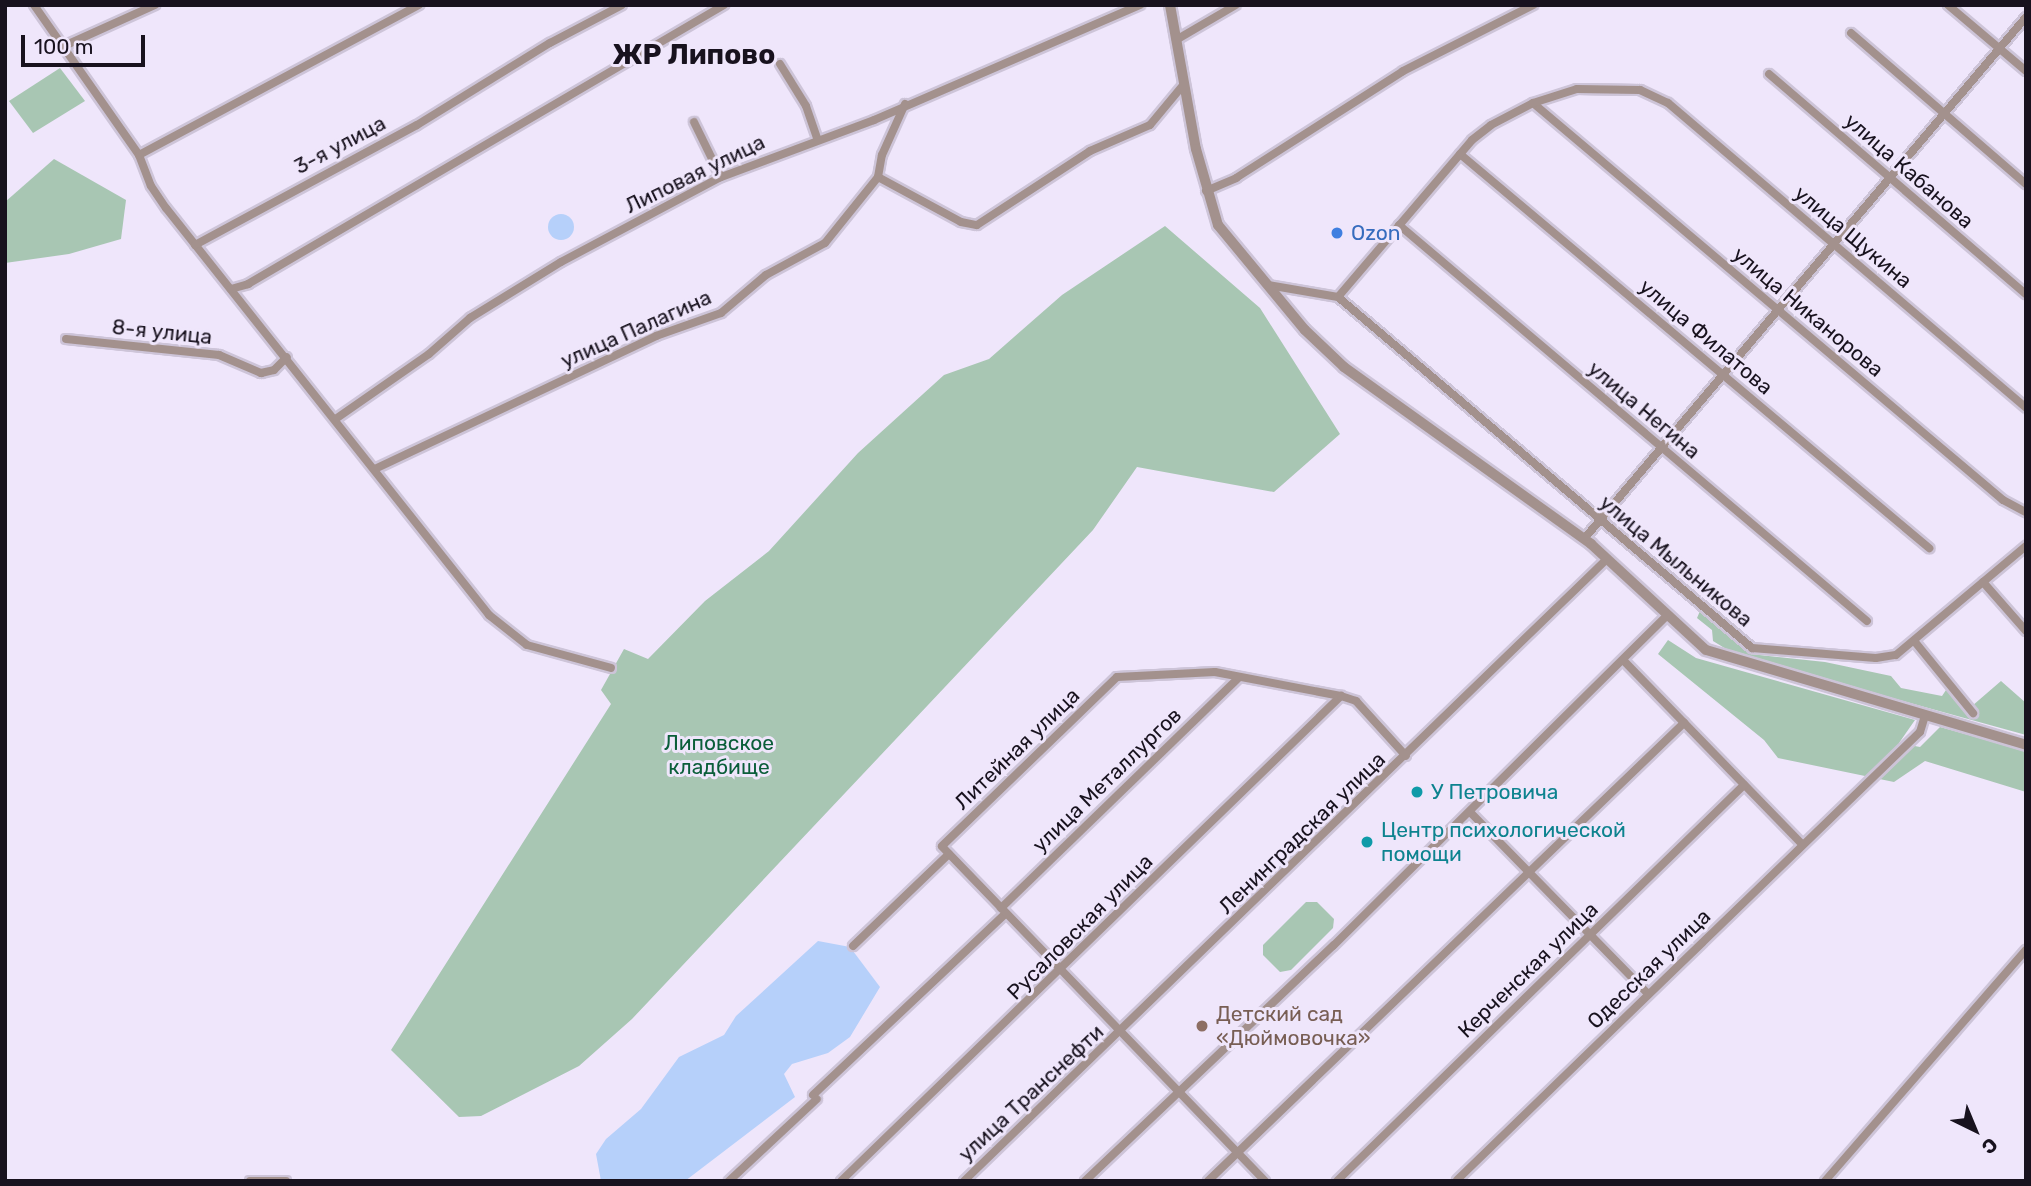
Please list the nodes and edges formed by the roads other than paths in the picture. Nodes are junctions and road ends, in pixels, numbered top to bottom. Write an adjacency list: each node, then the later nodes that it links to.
1 (34, 5): 14 (street)
2 (155, 5): 14 (street)
3 (419, 5): 26 (street)
4 (622, 5): 33 (street, 3-я улица)
5 (724, 5): 36 (street)
6 (1140, 5): 21 (street, Липовая улица)
7 (1170, 5): 13 (street)
8 (1237, 5): 13 (street)
9 (1533, 5): 31 (street)
10 (1948, 5): 15 (street)
11 (2026, 17): 15 (street)
12 (1851, 33): 22 (street)
13 (1176, 40): 19 (street)
14 (64, 46): 26 (street)
15 (1998, 48): 17 (street); 22 (street)
16 (780, 64): 24 (street)
17 (2026, 71)
18 (1769, 74): 29 (street, улица Кабанова)
19 (1184, 84): 28 (street); 31 (street)
20 (1533, 103): 25 (street); 34 (street, улица Щукина); 41 (street, улица Никанорова)
21 (905, 104): 24 (street, Липовая улица); 28 (street, улица Палагина)
22 (1944, 114): 29 (street); 30 (street)
23 (694, 122): 27 (street)
24 (817, 138): 27 (street, Липовая улица)
25 (1460, 154): 32 (street); 44 (street, улица Филатова)
26 (139, 155): 33 (street)
27 (722, 177): 46 (street, Липовая улица)
28 (878, 177): 48 (street, улица Палагина)
29 (1891, 178): 34 (street); 38 (street, улица Кабанова)
30 (2026, 184)
31 (1206, 191): 35 (street)
32 (1399, 225): 39 (street); 47 (street, улица Негина)
33 (195, 245): 36 (street)
34 (1834, 245): 41 (street); 45 (street, улица Щукина)
35 (1266, 284): 37 (street); 40 (street)
36 (231, 289): 43 (street)
37 (1291, 292): 39 (street); 40 (street)
38 (2026, 294)
39 (1338, 297): 50 (street, улица Мыльникова)
40 (1281, 303): 51 (street)
41 (1779, 310): 44 (street); 49 (street, улица Никанорова)
42 (66, 339): 43 (street, 8-я улица)
43 (288, 357): 46 (street)
44 (1724, 375): 47 (street); 53 (street, улица Филатова)
45 (2026, 408)
46 (337, 418): 48 (street)
47 (1661, 447): 50 (street); 57 (street, улица Негина)
48 (375, 469): 61 (street)
49 (2026, 512)
50 (1600, 520): 51 (street); 59 (street, улица Мыльникова)
51 (1584, 539): 54 (street)
52 (2026, 546): 55 (street, улица Мыльникова)
53 (1929, 548)
54 (1608, 559): 56 (street); 68 (street, Ленинградская улица)
55 (1983, 582): 58 (street); 59 (street, улица Мыльникова)
56 (1667, 616): 60 (street); 65 (street)
57 (1867, 621)
58 (2026, 631)
59 (1915, 642): 64 (street)
60 (1624, 661): 66 (street); 70 (street)
61 (611, 668)
62 (1238, 678): 63 (street); 72 (street, Литейная улица); 74 (street, улица Металлургов)
63 (1340, 696): 68 (street); 78 (street, Русаловская улица)
64 (1973, 713)
65 (1925, 716): 67 (street); 71 (street, Одесская улица)
66 (1684, 723): 69 (street); 73 (street)
67 (2026, 745)
68 (1406, 756): 80 (street, Ленинградская улица)
69 (1744, 785): 71 (street); 75 (street, Керченская улица)
70 (1470, 812): 73 (street); 81 (street)
71 (1802, 844): 79 (street, Одесская улица)
72 (949, 854): 74 (street); 76 (street)
73 (1530, 871): 75 (street); 82 (street)
74 (1004, 911): 78 (street); 86 (street, улица Металлургов)
75 (1591, 934): 79 (street); 92 (street, Керченская улица)
76 (853, 946)
77 (2026, 950): 93 (street)
78 (1061, 971): 80 (street); 87 (street, Русаловская улица)
79 (1648, 994): 84 (street, Одесская улица)
80 (1122, 1031): 81 (street); 88 (street, улица Транснефти)
81 (1180, 1091): 82 (street); 89 (street)
82 (1238, 1153): 90 (street); 91 (street)
83 (251, 1180): 85 (street)
84 (1457, 1180)
85 (286, 1181)
86 (729, 1181)
87 (841, 1181)
88 (964, 1181)
89 (1085, 1181)
90 (1208, 1181)
91 (1265, 1181)
92 (1337, 1181)
93 (1825, 1181)

